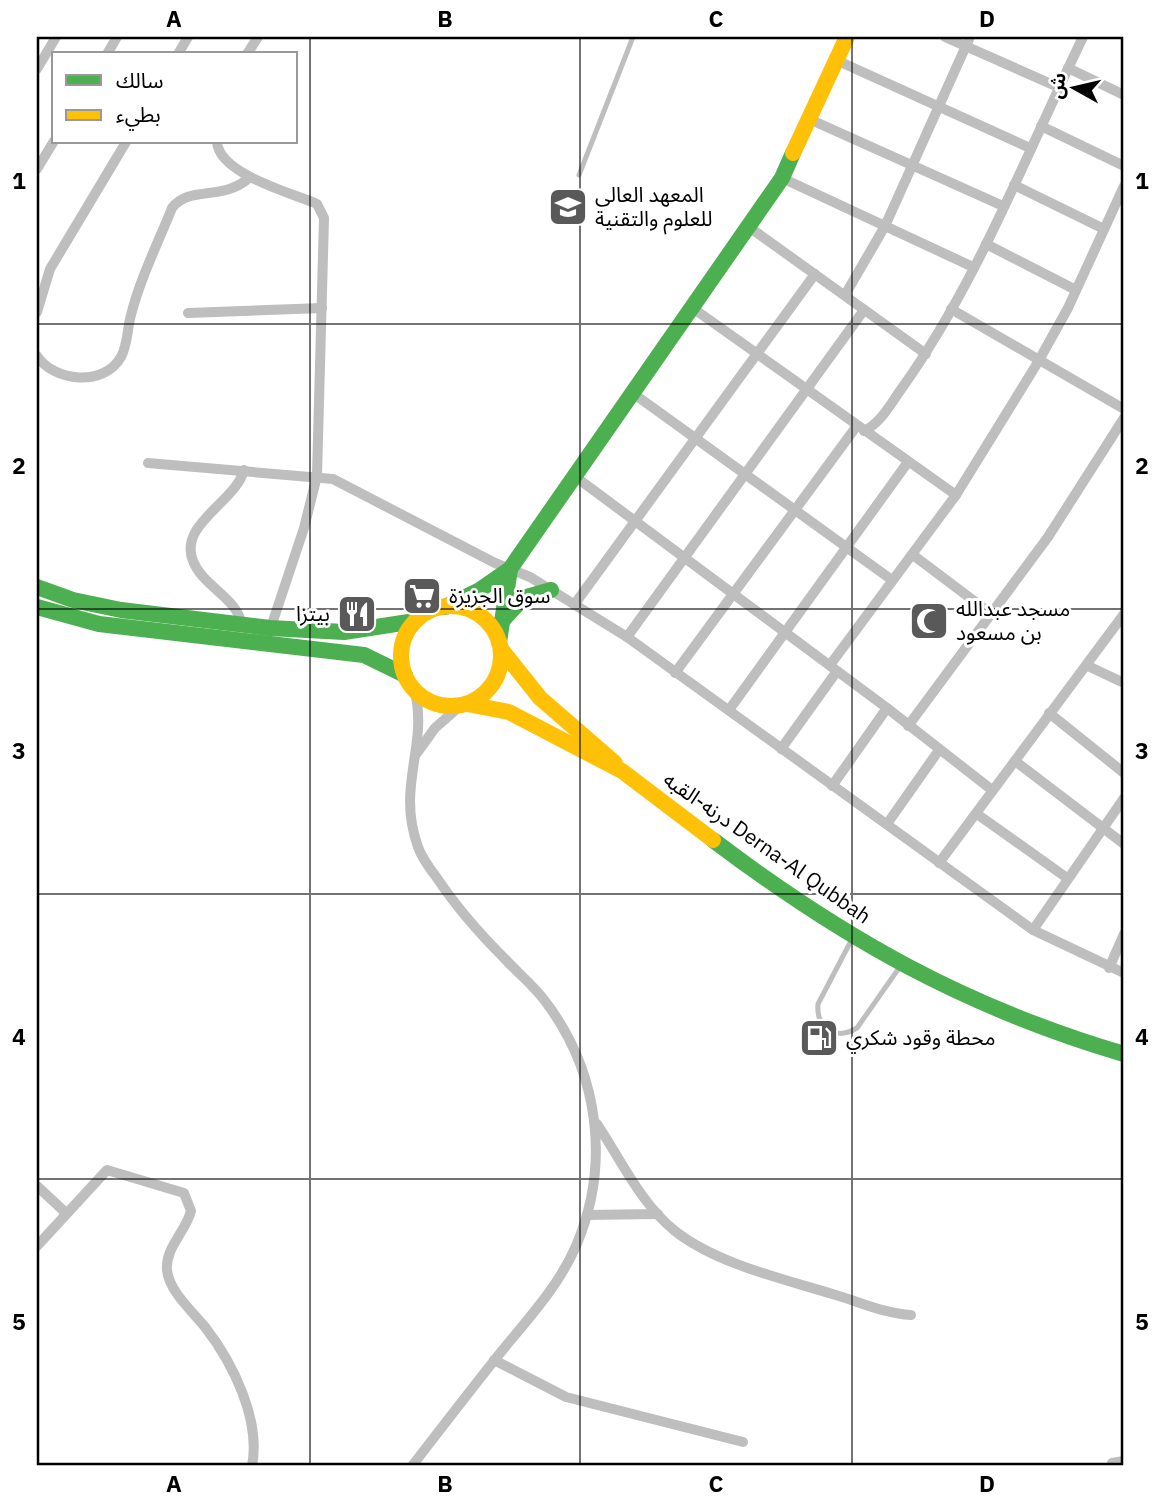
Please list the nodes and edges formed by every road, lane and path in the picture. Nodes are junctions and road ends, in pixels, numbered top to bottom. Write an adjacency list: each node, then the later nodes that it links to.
1 (56, 37): 11 (street)
2 (258, 37): 8 (street)
3 (633, 37): 24 (lane)
4 (847, 37): 9 (main road)
5 (945, 37): 7 (street)
6 (1083, 37): 10 (street)
7 (968, 41): 12 (street); 14 (street)
8 (248, 52)
9 (836, 60): 14 (street); 15 (main road)
10 (1068, 68): 12 (street); 13 (street)
11 (37, 69)
12 (1058, 87): 16 (street)
13 (1124, 94)
14 (939, 105): 20 (street); 21 (street)
15 (809, 120): 21 (street); 26 (main road)
16 (1041, 126): 20 (street); 22 (street)
17 (52, 144): 23 (street)
18 (125, 144): 42 (street)
19 (218, 144): 25 (street)
20 (1030, 148): 27 (street)
21 (911, 165): 29 (street); 30 (street)
22 (1124, 166)
23 (37, 169)
24 (579, 174)
25 (250, 177): 38 (street); 46 (street)
26 (782, 178): 30 (street); 31 (main road)
27 (1014, 185): 29 (street); 32 (street)
28 (1124, 186): 32 (street)
29 (1003, 206): 33 (street)
30 (885, 226): 34 (street); 37 (street)
31 (749, 227): 35 (street); 39 (main road)
32 (1104, 229): 36 (street)
33 (986, 244): 34 (street); 36 (street)
34 (973, 267): 40 (street)
35 (815, 274): 37 (street); 44 (street)
36 (1076, 290): 47 (street)
37 (845, 295): 41 (street)
38 (322, 307): 43 (street); 59 (street)
39 (694, 309): 44 (street); 49 (main road)
40 (951, 309): 45 (street); 47 (street)
41 (864, 310): 45 (street); 48 (street)
42 (37, 312)
43 (188, 313)
44 (756, 354): 48 (street); 53 (street)
45 (926, 354): 52 (street)
46 (37, 356)
47 (1038, 362): 50 (street); 60 (street)
48 (807, 391): 52 (street); 58 (street)
49 (634, 394): 53 (street); 57 (main road)
50 (1124, 409)
51 (1124, 418): 74 (street)
52 (860, 429): 54 (street); 61 (street)
53 (695, 438): 58 (street); 62 (street)
54 (908, 462): 60 (street); 63 (street)
55 (148, 463): 56 (street)
56 (244, 470): 59 (street); 78 (street)
57 (573, 475): 62 (street); 66 (main road)
58 (746, 475): 61 (street); 65 (street)
59 (317, 476): 66 (street); 80 (street)
60 (956, 495): 64 (street)
61 (795, 510): 63 (street); 70 (street)
62 (635, 520): 65 (street); 71 (street)
63 (847, 548): 67 (street); 79 (street)
64 (913, 555): 67 (street); 74 (street)
65 (685, 558): 70 (street); 81 (street)
66 (510, 569): 69 (street); 73 (main road); 77 (main road)
67 (892, 580): 84 (street)
68 (37, 587): 78 (main road)
69 (551, 590): 71 (street); 77 (main road)
70 (734, 594): 79 (street); 85 (street)
71 (574, 605): 81 (street)
72 (37, 607): 80 (main road)
73 (445, 607): 76 (main road); 82 (main road)
74 (990, 613): 93 (street)
75 (1124, 614): 83 (street)
76 (415, 621): 80 (main road); 86 (main road)
77 (500, 624): 82 (main road)
78 (242, 625): 80 (main road)
79 (785, 632): 84 (street); 91 (street)
80 (269, 636): 86 (main road)
81 (626, 637): 85 (street)
82 (500, 646): 89 (main road); 98 (main road)
83 (1088, 666): 87 (street); 92 (street)
84 (834, 668): 90 (street); 94 (street)
85 (675, 673): 91 (street)
86 (405, 675): 88 (main road)
87 (1124, 683)
88 (415, 691): 89 (main road); 96 (street)
89 (463, 705): 96 (street); 98 (main road, درنه-القبه Derna-Al Qubbah)
90 (887, 708): 93 (street); 100 (street)
91 (729, 710): 94 (street)
92 (1049, 713): 97 (street); 99 (street)
93 (908, 726): 95 (street)
94 (781, 749): 100 (street)
95 (939, 750): 101 (street); 104 (street)
96 (415, 755): 116 (street)
97 (1015, 761): 101 (street); 105 (street)
98 (622, 771): 111 (main road, درنه-القبه Derna-Al Qubbah)
99 (1124, 773)
100 (832, 786): 104 (street)
101 (992, 790): 103 (street)
102 (1124, 798): 105 (street)
103 (976, 814): 107 (street); 108 (street)
104 (887, 824): 107 (street)
105 (1103, 826): 106 (street); 108 (street)
106 (1124, 844)
107 (939, 863): 109 (street)
108 (1067, 878): 109 (street)
109 (1033, 930): 113 (street)
110 (1124, 934): 113 (street)
111 (854, 937): 112 (main road, درنه-القبه Derna-Al Qubbah); 112 (lane)
112 (901, 965): 115 (main road, درنه-القبه Derna-Al Qubbah)
113 (1109, 968): 114 (street)
114 (1124, 973)
115 (1124, 1054)
116 (596, 1123): 119 (street); 120 (street)
117 (37, 1186): 118 (street)
118 (66, 1213): 121 (street); 125 (street)
119 (658, 1214): 120 (street); 122 (street)
120 (587, 1215): 123 (street)
121 (37, 1246)
122 (911, 1315)
123 (494, 1360): 124 (street); 126 (street)
124 (743, 1442)
125 (253, 1466)
126 (412, 1466)

